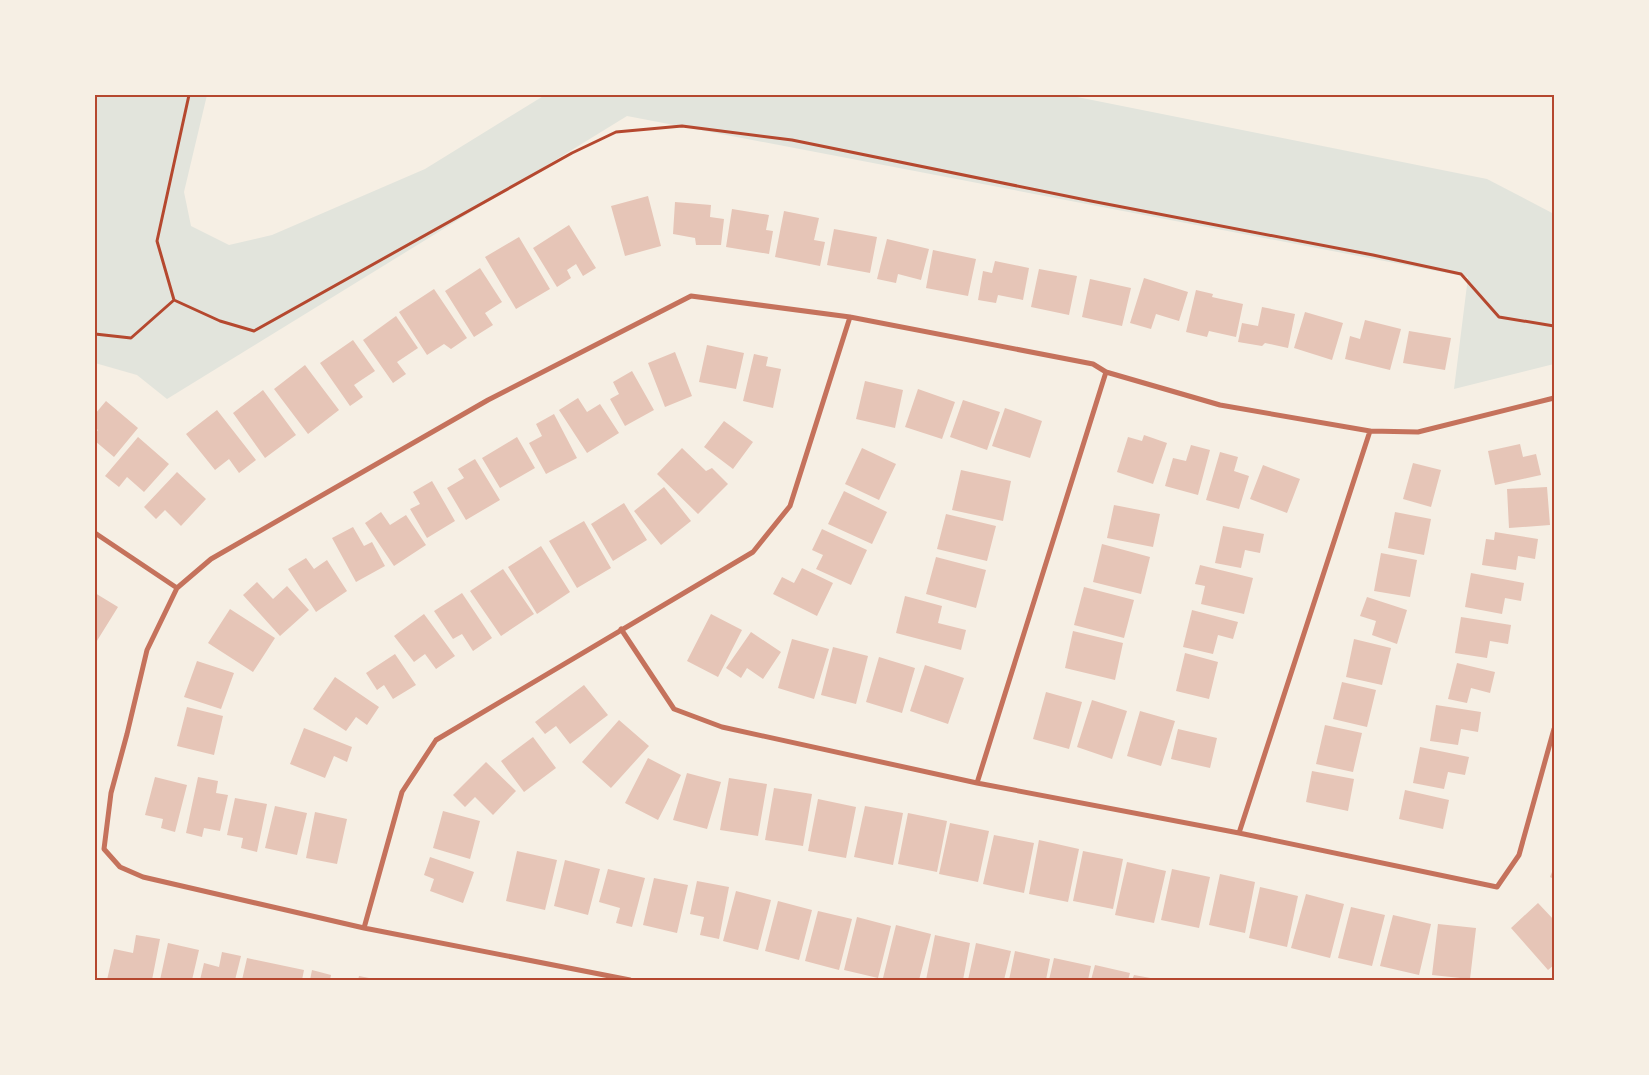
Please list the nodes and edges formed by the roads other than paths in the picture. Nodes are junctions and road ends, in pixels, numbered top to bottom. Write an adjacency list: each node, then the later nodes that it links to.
1 (850, 317): 2 (street); 6 (street); 7 (street)
2 (1106, 372): 4 (street); 9 (street)
3 (1554, 398): 4 (street)
4 (1370, 431): 10 (street)
5 (95, 533): 6 (street)
6 (176, 588): 11 (street)
7 (621, 629): 9 (street); 11 (street)
8 (1554, 729): 10 (street)
9 (977, 783): 10 (street)
10 (1239, 833)
11 (364, 928): 12 (street)
12 (630, 980)

